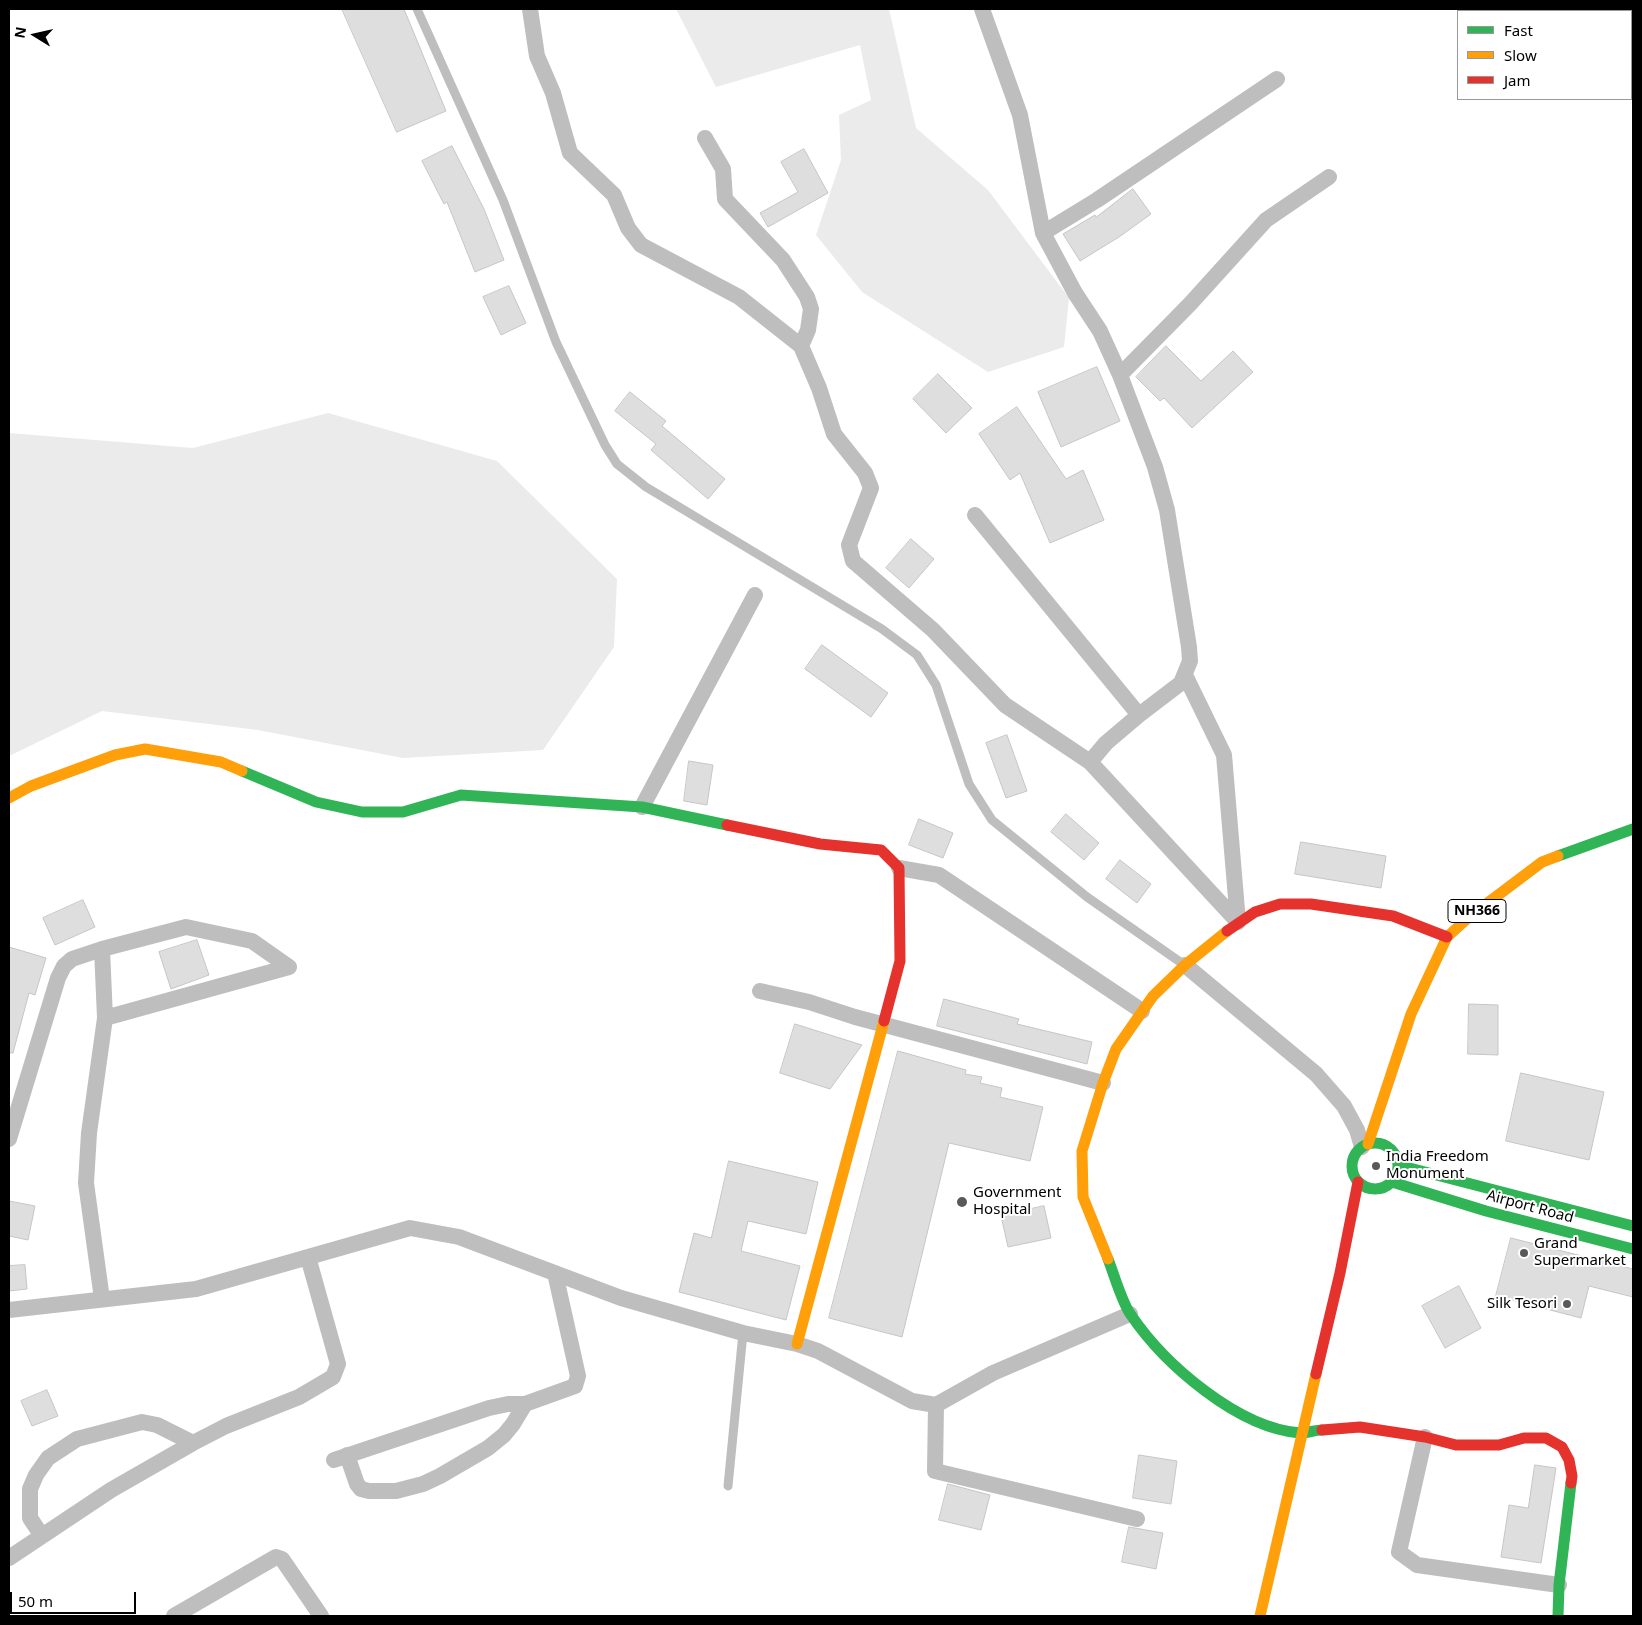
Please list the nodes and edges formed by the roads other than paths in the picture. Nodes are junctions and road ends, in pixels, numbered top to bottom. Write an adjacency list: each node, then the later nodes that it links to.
1 (417, 9): 22 (lane)
2 (530, 9): 8 (street)
3 (982, 9): 7 (street)
4 (1277, 80): 7 (street)
5 (705, 138): 8 (street)
6 (1329, 177): 9 (street)
7 (1043, 233): 9 (street)
8 (801, 346): 14 (street)
9 (1120, 375): 12 (street)
10 (975, 515): 13 (street)
11 (755, 595): 16 (street)
12 (1185, 675): 13 (street); 19 (street)
13 (1138, 714): 14 (street)
14 (1090, 762): 19 (street)
15 (9, 798): 16 (main road)
16 (642, 807): 18 (main road)
17 (1633, 829): 20 (main road, NH366)
18 (900, 868): 24 (street); 26 (main road)
19 (1238, 922): 20 (main road); 22 (main road)
20 (1447, 937): 27 (main road, NH366)
21 (102, 949): 25 (street); 25 (street); 30 (street)
22 (1185, 965): 24 (main road); 31 (street)
23 (760, 991): 26 (street)
24 (1142, 1011): 28 (main road)
25 (105, 1018): 41 (street)
26 (884, 1024): 28 (street); 45 (main road)
27 (1395, 1066): 29 (main road, NH366); 31 (main road, NH366)
28 (1103, 1083): 43 (main road)
29 (1389, 1116)
30 (9, 1139)
31 (1365, 1145): 32 (main road); 33 (main road, NH366)
32 (1398, 1164): 34 (main road); 36 (main road, Airport Road)
33 (1358, 1182): 34 (main road); 40 (main road)
34 (1392, 1182): 37 (main road, Airport Road)
35 (1364, 1214): 40 (main road)
36 (1633, 1226)
37 (1633, 1249)
38 (308, 1257): 39 (street); 41 (street); 50 (street)
39 (555, 1273): 44 (street); 46 (street)
40 (1340, 1273): 48 (main road)
41 (102, 1299): 42 (street)
42 (9, 1310)
43 (1130, 1314): 47 (street); 48 (main road)
44 (742, 1333): 45 (street); 51 (lane)
45 (797, 1344): 47 (street)
46 (525, 1404): 46 (street)
47 (936, 1404): 52 (street)
48 (1301, 1433): 49 (main road); 58 (main road)
49 (1425, 1437): 55 (main road); 55 (street)
50 (193, 1443): 53 (street); 53 (street)
51 (728, 1486)
52 (1137, 1519)
53 (42, 1536): 54 (street)
54 (9, 1558)
55 (1559, 1585): 59 (main road)
56 (174, 1616): 57 (street)
57 (321, 1616)
58 (1260, 1616)
59 (1558, 1616)

